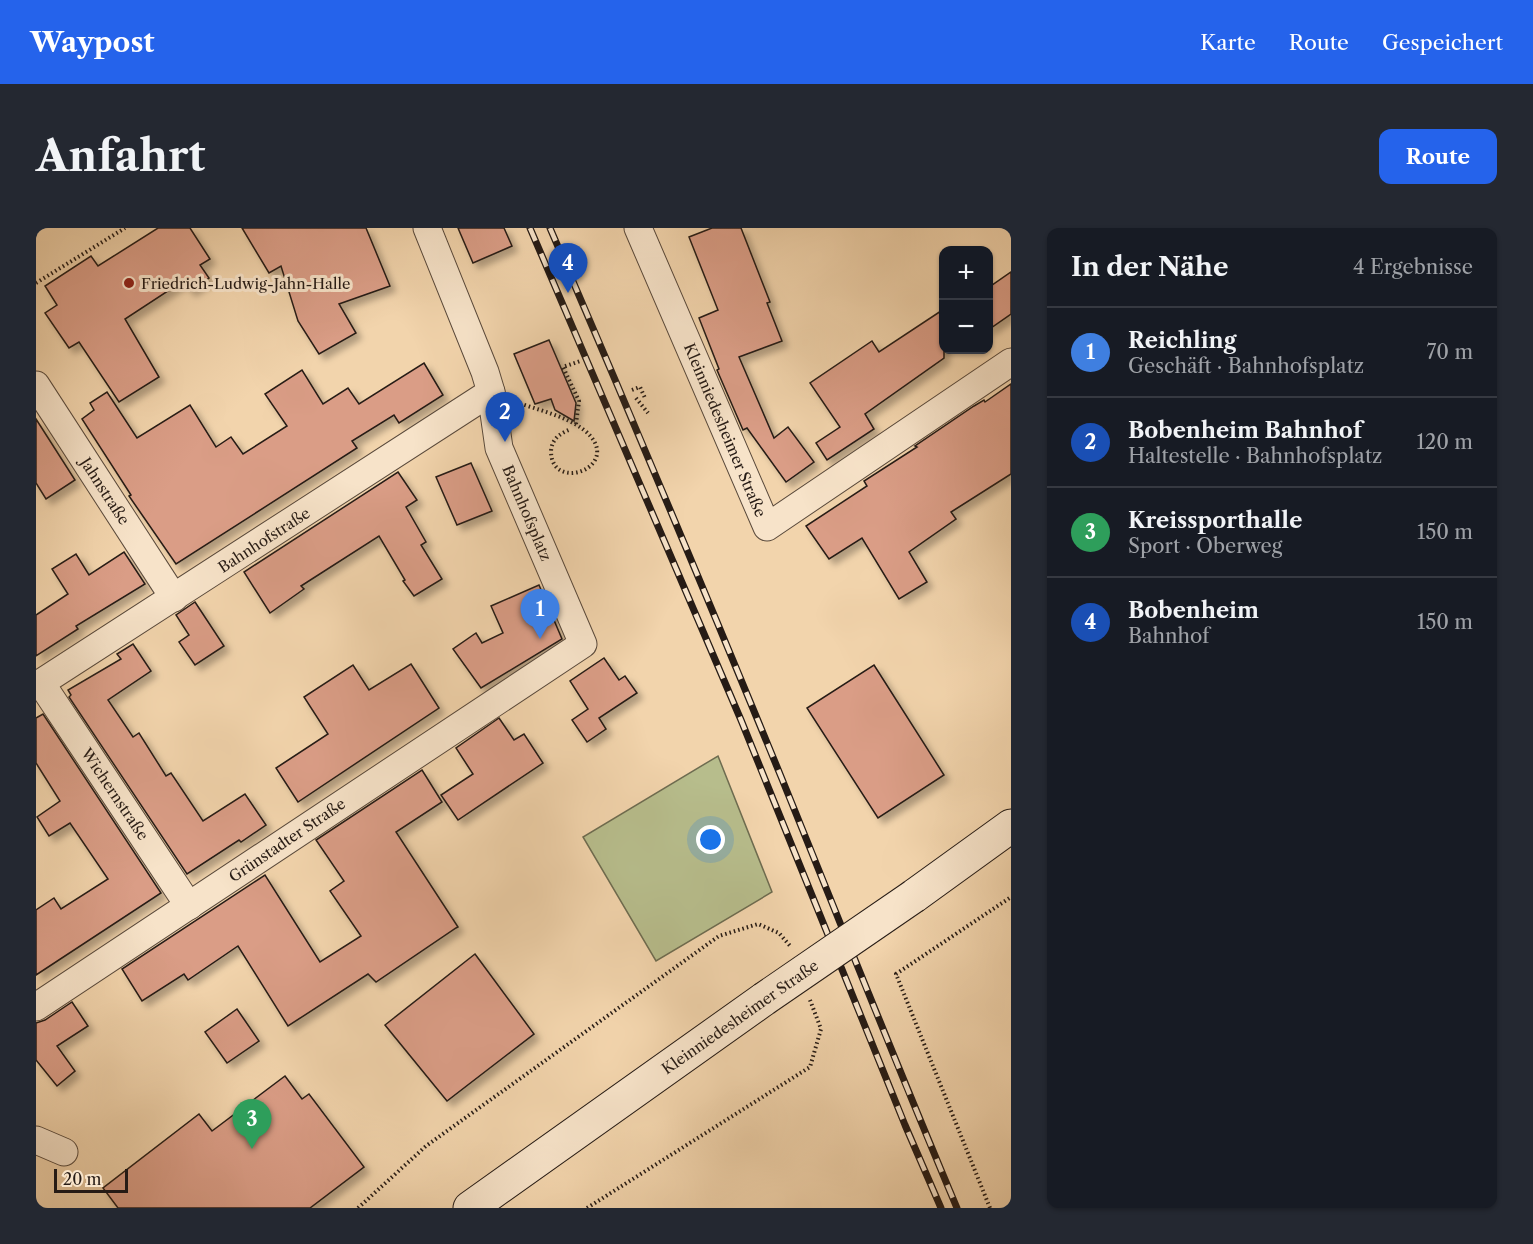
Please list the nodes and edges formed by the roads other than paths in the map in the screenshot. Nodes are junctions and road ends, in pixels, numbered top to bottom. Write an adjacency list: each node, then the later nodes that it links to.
1 (427, 228): 5 (street, Bahnhofsplatz)
2 (638, 228): 3 (street, Kleinniedesheimer Straße)
3 (1011, 362)
4 (36, 385): 6 (street, Jahnstraße)
5 (491, 393): 6 (street, Bahnhofstraße); 7 (street, Bahnhofsplatz)
6 (174, 598): 8 (street, Bahnhofstraße)
7 (538, 674): 10 (street, Grünstadter Straße)
8 (39, 685): 10 (street, Wichernstraße)
9 (1011, 826): 14 (main road, Kleinniedesheimer Straße, bridge)
10 (189, 906): 11 (street, Grünstadter Straße)
11 (36, 1007)
12 (36, 1140): 13 (street)
13 (64, 1152)
14 (470, 1208)

